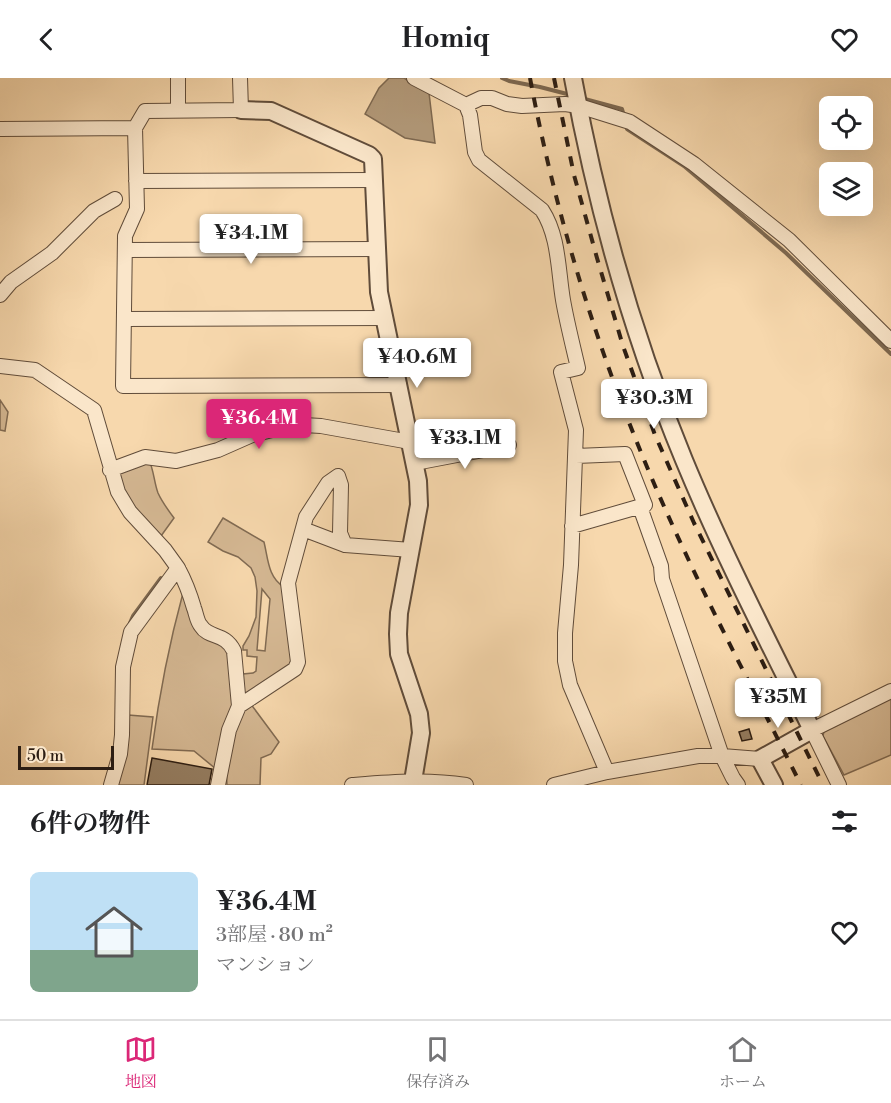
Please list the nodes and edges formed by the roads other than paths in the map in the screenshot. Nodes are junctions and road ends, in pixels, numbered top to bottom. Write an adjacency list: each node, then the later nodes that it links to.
1 (178, 78): 7 (street)
2 (240, 78): 6 (street)
3 (414, 78): 5 (street)
4 (576, 94): 5 (street); 18 (street); 34 (street)
5 (466, 105): 23 (street)
6 (241, 110): 7 (street); 10 (street)
7 (178, 111): 8 (street)
8 (135, 128): 9 (street); 11 (street)
9 (0, 129)
10 (375, 180): 11 (street); 13 (street)
11 (136, 181): 14 (street)
12 (115, 199): 15 (street)
13 (377, 249): 14 (street); 16 (street)
14 (125, 250): 17 (street)
15 (0, 295)
16 (385, 318): 17 (street); 20 (street)
17 (124, 319): 20 (street)
18 (891, 341)
19 (0, 366): 25 (street)
20 (399, 385): 21 (street)
21 (410, 442): 24 (street); 25 (street)
22 (509, 445): 24 (street)
23 (576, 456): 26 (street); 27 (street)
24 (415, 463): 30 (street)
25 (110, 470): 31 (street)
26 (640, 507): 27 (street); 35 (street)
27 (572, 526): 37 (street)
28 (303, 530): 29 (street); 29 (street); 33 (street)
29 (345, 545): 30 (street)
30 (411, 550): 38 (street)
31 (178, 568): 33 (street); 39 (street)
32 (891, 691): 34 (street)
33 (239, 706): 40 (street)
34 (812, 730): 36 (street); 46 (street)
35 (722, 756): 36 (street); 37 (street); 44 (street)
36 (760, 759): 45 (street)
37 (607, 772): 43 (street)
38 (412, 781): 41 (street); 42 (street)
39 (111, 785)
40 (218, 785)
41 (352, 785)
42 (466, 785)
43 (554, 785)
44 (738, 785)
45 (774, 785)
46 (839, 785)

